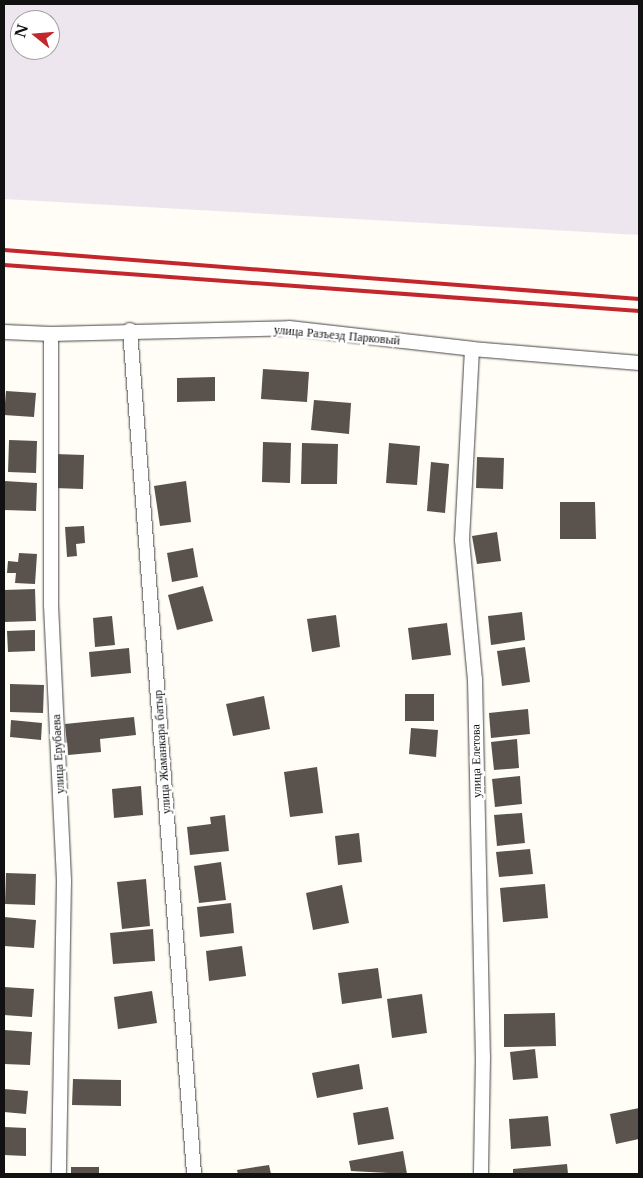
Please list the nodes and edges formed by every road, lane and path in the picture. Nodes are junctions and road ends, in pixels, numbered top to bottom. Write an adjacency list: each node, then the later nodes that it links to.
1 (130, 330): 3 (street, улица Разъезд Парковый); 4 (street, улица Разъезд Парковый); 7 (street, улица Жаманкара батыр)
2 (4, 332): 3 (street, улица Разъезд Парковый)
3 (51, 334): 6 (street, улица Ерубаева)
4 (472, 349): 5 (street, улица Разъезд Парковый); 8 (street, улица Елетова)
5 (639, 363)
6 (59, 1174)
7 (194, 1174)
8 (481, 1174)

